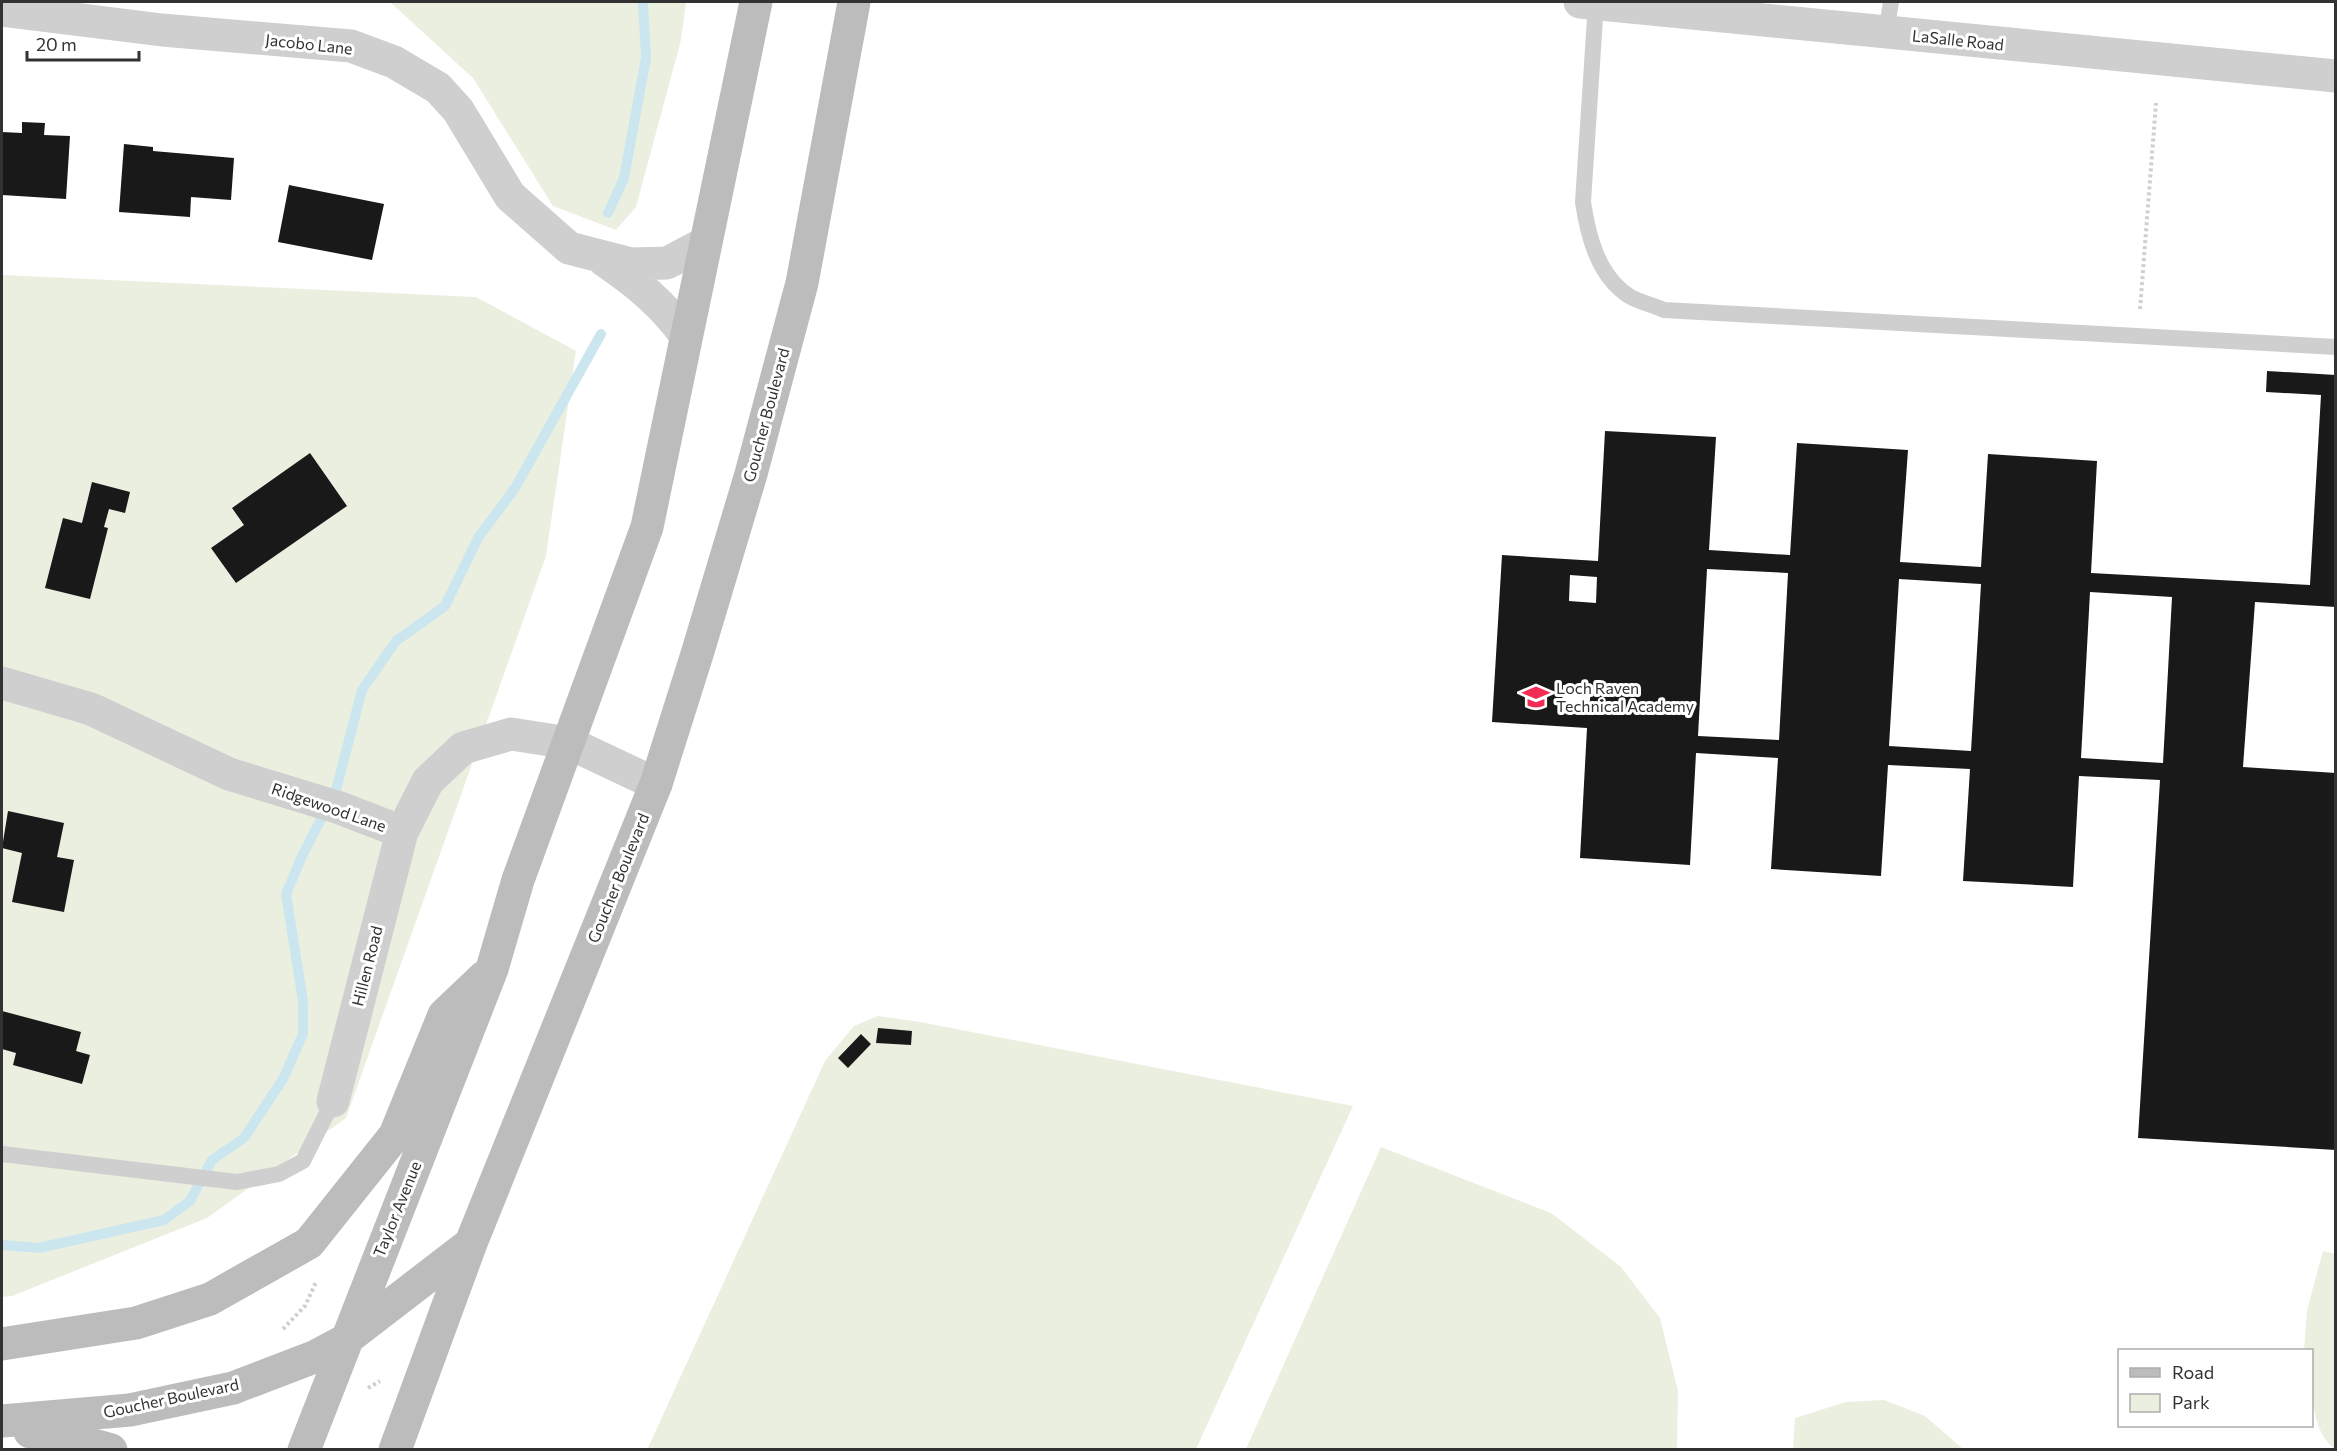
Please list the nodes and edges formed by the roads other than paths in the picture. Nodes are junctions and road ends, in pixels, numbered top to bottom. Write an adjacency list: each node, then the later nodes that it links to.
1 (756, 2): 7 (main road)
2 (854, 2): 13 (main road, Goucher Boulevard)
3 (1588, 2): 5 (street, LaSalle Road); 10 (lane)
4 (2, 10): 8 (street, Jacobo Lane)
5 (1889, 17): 6 (street, LaSalle Road)
6 (2336, 76)
7 (705, 243): 8 (street, Jacobo Lane); 9 (main road)
8 (601, 258): 9 (street, Jacobo Lane)
9 (686, 336): 12 (main road)
10 (2336, 347)
11 (2, 683): 14 (street, Ridgewood Lane)
12 (569, 743): 13 (street, Ridgewood Lane); 14 (street, Ridgewood Lane); 15 (main road)
13 (656, 783): 18 (main road, Goucher Boulevard)
14 (402, 832): 16 (street, Hillen Road)
15 (492, 969): 19 (main road, Taylor Avenue); 20 (main road)
16 (333, 1101): 17 (lane)
17 (2, 1154)
18 (471, 1243): 19 (main road, Goucher Boulevard); 25 (main road)
19 (344, 1341): 21 (main road, Goucher Boulevard); 24 (main road, Taylor Avenue)
20 (2, 1344)
21 (2, 1421)
22 (2, 1428): 23 (main road)
23 (111, 1449)
24 (304, 1449)
25 (395, 1449)

